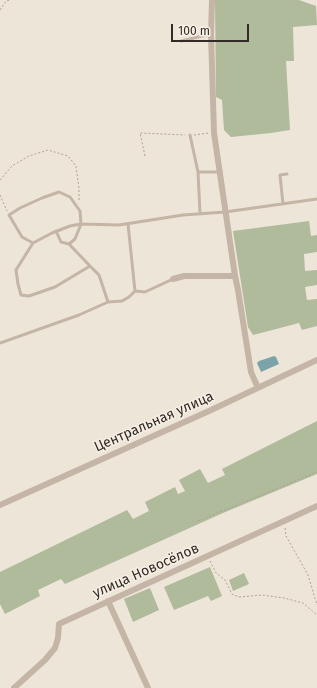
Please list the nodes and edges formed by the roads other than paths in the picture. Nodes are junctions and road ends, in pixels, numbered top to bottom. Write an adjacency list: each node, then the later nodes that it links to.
1 (212, 0): 2 (street)
2 (211, 34): 3 (lane); 6 (street)
3 (181, 41)
4 (190, 135): 5 (lane)
5 (198, 172): 6 (lane); 11 (lane)
6 (220, 172): 10 (street)
7 (287, 174): 9 (lane)
8 (317, 199): 9 (lane)
9 (283, 204): 10 (lane)
10 (225, 212): 11 (lane); 18 (street)
11 (200, 213): 13 (lane)
12 (81, 224): 13 (lane); 14 (lane); 15 (lane); 16 (lane)
13 (128, 224): 20 (lane)
14 (56, 231): 15 (lane); 16 (lane)
15 (33, 243): 17 (lane)
16 (69, 244): 17 (lane)
17 (90, 266): 21 (lane)
18 (235, 276): 19 (street); 24 (street)
19 (173, 279): 20 (lane)
20 (135, 291): 21 (lane)
21 (108, 302): 22 (lane)
22 (0, 343)
23 (317, 360): 24 (street, Центральная улица)
24 (258, 388): 25 (street, Центральная улица)
25 (0, 505)
26 (317, 506): 27 (street, улица Новосёлов)
27 (108, 601): 28 (street, улица Новосёлов); 29 (street)
28 (14, 688)
29 (148, 688)

